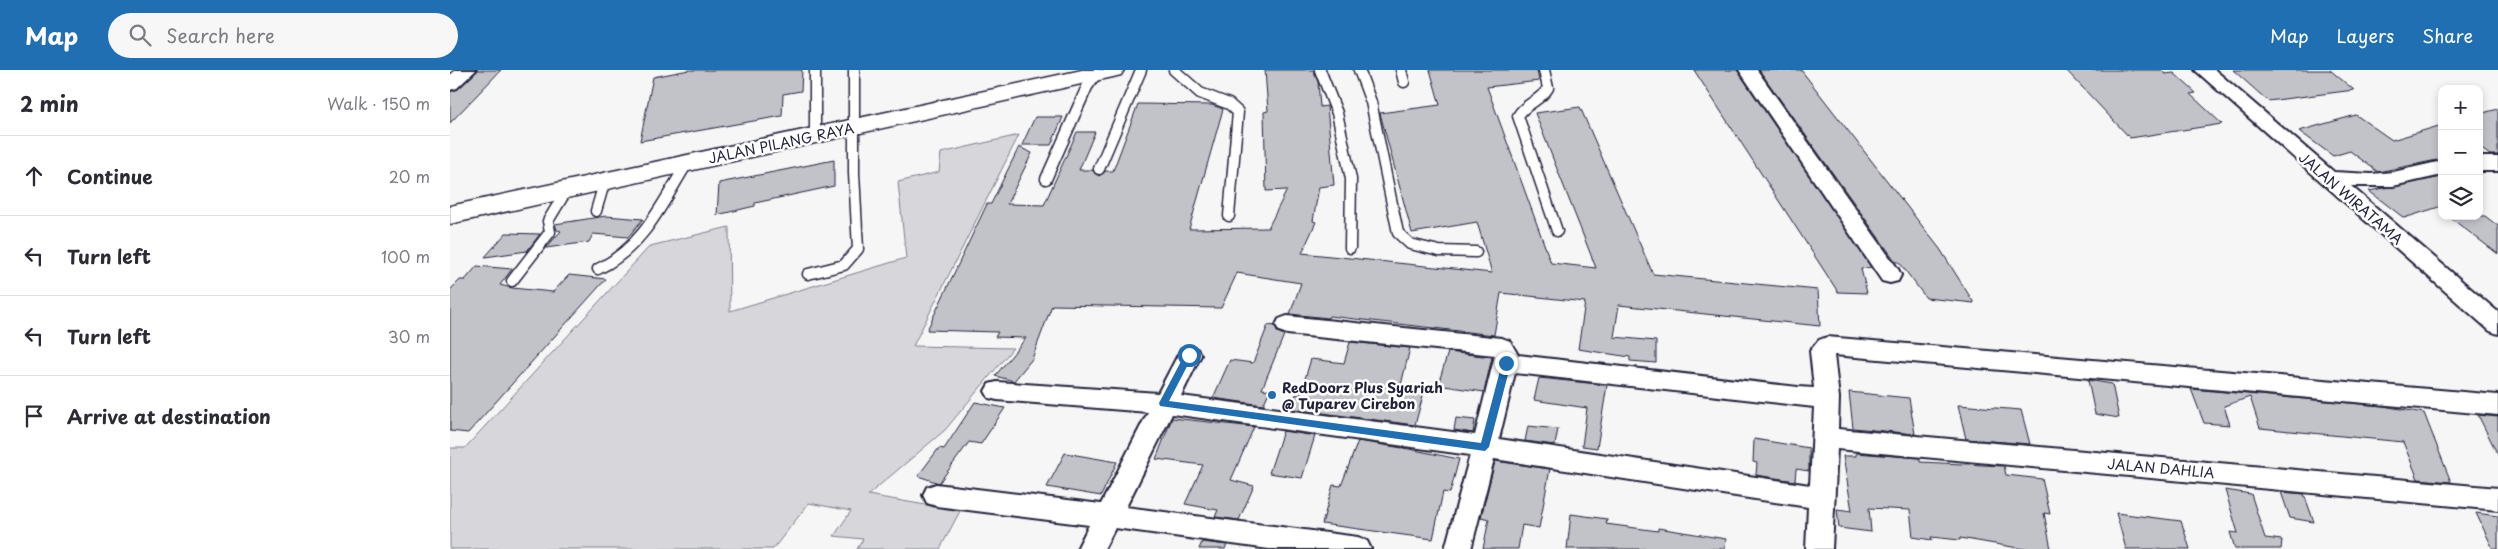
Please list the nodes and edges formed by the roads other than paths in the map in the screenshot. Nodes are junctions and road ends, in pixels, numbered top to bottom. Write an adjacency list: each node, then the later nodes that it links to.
1 (467, 70): 14 (street)
2 (815, 70): 16 (lane)
3 (854, 70): 15 (lane)
4 (1141, 70): 20 (lane)
5 (1174, 70): 28 (lane)
6 (1320, 70): 30 (lane)
7 (1358, 70): 31 (lane)
8 (1401, 70): 13 (lane)
9 (1544, 70): 29 (lane)
10 (1748, 70): 34 (street)
11 (2204, 70): 22 (street, JALAN WIRATAMA)
12 (1104, 72): 15 (highway, JALAN PILANG RAYA); 23 (lane)
13 (1404, 82)
14 (450, 84)
15 (854, 128): 16 (highway, JALAN PILANG RAYA); 33 (lane)
16 (815, 136): 17 (highway, JALAN PILANG RAYA)
17 (688, 162): 24 (highway, JALAN PILANG RAYA); 32 (lane)
18 (2483, 164): 19 (street)
19 (2498, 164)
20 (1100, 169)
21 (2438, 169): 22 (street)
22 (2328, 178): 37 (street, JALAN WIRATAMA)
23 (1046, 179)
24 (605, 180): 25 (highway, JALAN PILANG RAYA); 26 (lane)
25 (568, 188): 27 (highway, JALAN PILANG RAYA); 35 (lane)
26 (596, 211)
27 (450, 215)
28 (1229, 216)
29 (1557, 231)
30 (1350, 248)
31 (1476, 252)
32 (598, 269)
33 (808, 274)
34 (1890, 275)
35 (512, 281)
36 (1287, 325): 39 (street)
37 (2498, 325)
38 (1189, 355): 42 (street)
39 (1506, 363): 41 (street); 45 (street)
40 (997, 391): 42 (street)
41 (1826, 398): 43 (street); 44 (street)
42 (1163, 403): 45 (street); 49 (street)
43 (2498, 405)
44 (1824, 438): 47 (street); 48 (street, JALAN DAHLIA)
45 (1485, 447): 47 (street); 52 (street)
46 (936, 495): 49 (street)
47 (1823, 498): 53 (street)
48 (2498, 499)
49 (1108, 516): 50 (street); 51 (street)
50 (1090, 549)
51 (1358, 549)
52 (1458, 549)
53 (1819, 549)

